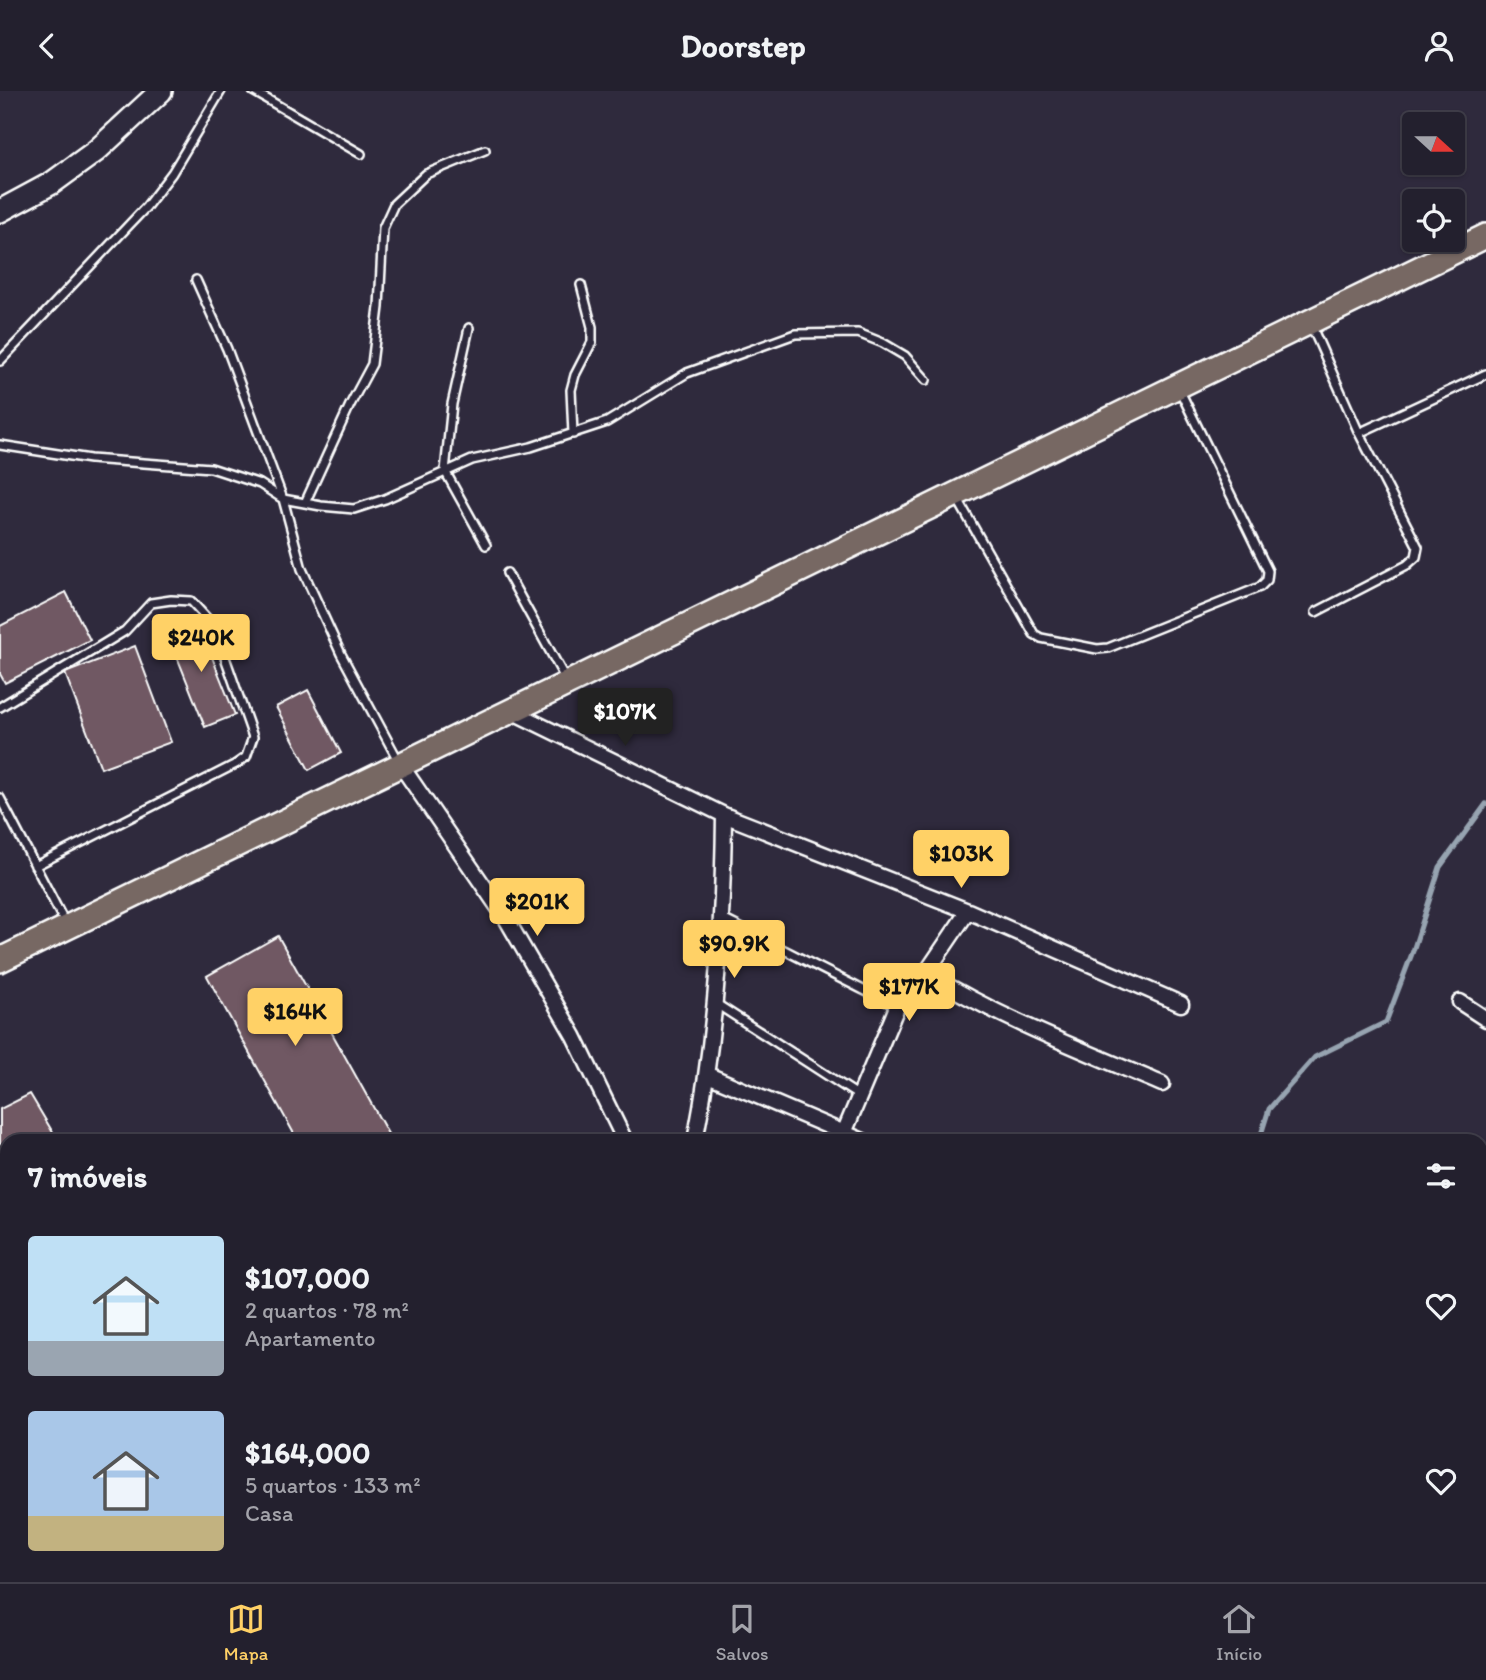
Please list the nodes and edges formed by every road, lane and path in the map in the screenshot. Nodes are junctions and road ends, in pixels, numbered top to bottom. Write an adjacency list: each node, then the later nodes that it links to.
1 (161, 91): 6 (street)
2 (221, 91): 12 (lane)
3 (253, 91): 5 (lane)
4 (485, 150): 22 (lane)
5 (361, 154)
6 (2, 206)
7 (1486, 236): 10 (main road)
8 (197, 280): 21 (lane)
9 (581, 285): 17 (lane)
10 (1310, 321): 15 (main road); 16 (lane)
11 (469, 328): 19 (lane)
12 (0, 361)
13 (1486, 374): 16 (lane)
14 (926, 380): 17 (lane)
15 (1177, 385): 20 (main road); 20 (lane)
16 (1359, 433): 25 (lane)
17 (573, 434): 19 (lane)
18 (0, 445): 21 (lane)
19 (445, 471): 22 (lane); 23 (lane)
20 (955, 494): 26 (main road)
21 (284, 499): 22 (lane); 29 (lane)
22 (305, 503)
23 (486, 545)
24 (508, 573): 26 (lane)
25 (1316, 612)
26 (568, 684): 28 (main road)
27 (0, 707): 32 (lane)
28 (511, 711): 29 (main road); 31 (street)
29 (400, 764): 35 (main road); 47 (street)
30 (0, 798): 32 (lane)
31 (724, 815): 33 (street); 34 (street)
32 (35, 866): 35 (lane)
33 (968, 911): 37 (street); 40 (street)
34 (722, 918): 39 (street); 41 (lane)
35 (68, 929): 36 (main road)
36 (0, 960)
37 (926, 973): 41 (street); 44 (street)
38 (1460, 1002): 42 (street)
39 (714, 1003): 43 (street); 45 (lane)
40 (1181, 1004)
41 (897, 1007): 45 (street)
42 (1486, 1019)
43 (708, 1075): 46 (street); 48 (street)
44 (1162, 1084)
45 (859, 1095): 46 (street)
46 (844, 1133)
47 (622, 1134)
48 (696, 1134)

